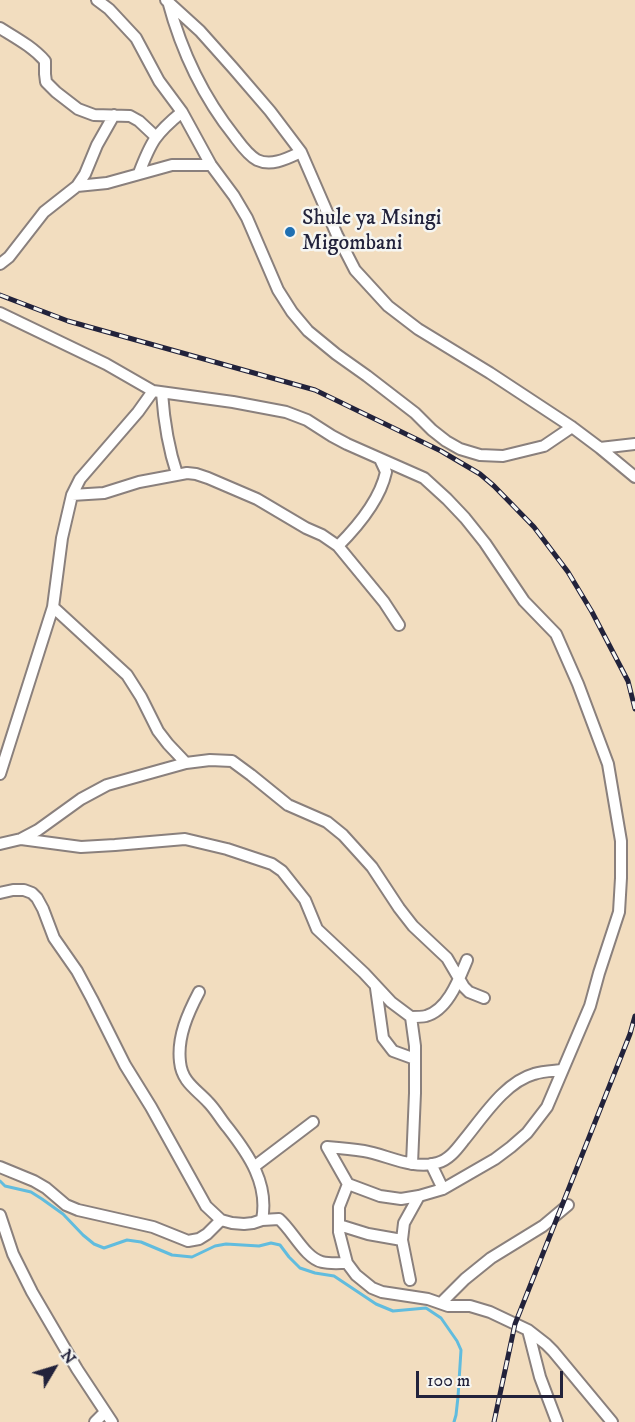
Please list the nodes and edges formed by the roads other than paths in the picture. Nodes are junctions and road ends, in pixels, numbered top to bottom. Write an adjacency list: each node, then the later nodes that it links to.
1 (97, 0): 4 (street)
2 (167, 1): 7 (street); 7 (street)
3 (0, 28): 5 (street)
4 (182, 112): 6 (street); 8 (street)
5 (114, 115): 6 (street); 10 (street)
6 (155, 136): 9 (street)
7 (301, 152): 14 (street)
8 (211, 165): 9 (street); 14 (street)
9 (139, 173): 10 (street)
10 (77, 186): 11 (street)
11 (0, 264)
12 (0, 313): 13 (street)
13 (158, 392): 17 (street); 18 (street); 20 (street)
14 (572, 428): 16 (street)
15 (635, 444): 16 (street)
16 (600, 448): 19 (street)
17 (380, 459): 21 (street); 36 (street)
18 (177, 474): 20 (street); 21 (street)
19 (635, 477)
20 (72, 495): 22 (street)
21 (338, 546): 23 (street)
22 (53, 607): 24 (street); 25 (street)
23 (399, 625)
24 (186, 763): 26 (street); 30 (street)
25 (0, 774)
26 (21, 838): 27 (street); 31 (street)
27 (0, 844)
28 (0, 893): 47 (street)
29 (467, 960): 30 (street)
30 (459, 979): 33 (street); 34 (street)
31 (376, 988): 34 (street); 35 (street)
32 (199, 992): 40 (street)
33 (484, 998)
34 (411, 1017): 35 (street)
35 (415, 1059): 38 (street)
36 (562, 1070): 39 (street); 43 (street)
37 (313, 1122): 40 (street)
38 (412, 1164): 39 (street); 42 (street)
39 (431, 1164): 43 (street)
40 (255, 1166): 48 (street)
41 (0, 1167): 47 (street)
42 (348, 1184): 44 (street); 49 (street)
43 (443, 1189): 44 (street)
44 (419, 1196): 50 (street)
45 (568, 1205): 53 (street)
46 (0, 1215): 55 (street)
47 (221, 1220): 48 (street)
48 (262, 1220): 51 (street)
49 (339, 1225): 50 (street); 51 (street)
50 (402, 1240): 52 (street)
51 (346, 1263): 53 (street)
52 (410, 1280)
53 (441, 1303): 54 (street)
54 (528, 1330): 58 (street); 59 (street)
55 (105, 1412): 56 (street); 57 (street)
56 (95, 1422)
57 (112, 1422)
58 (557, 1422)
59 (612, 1422)

